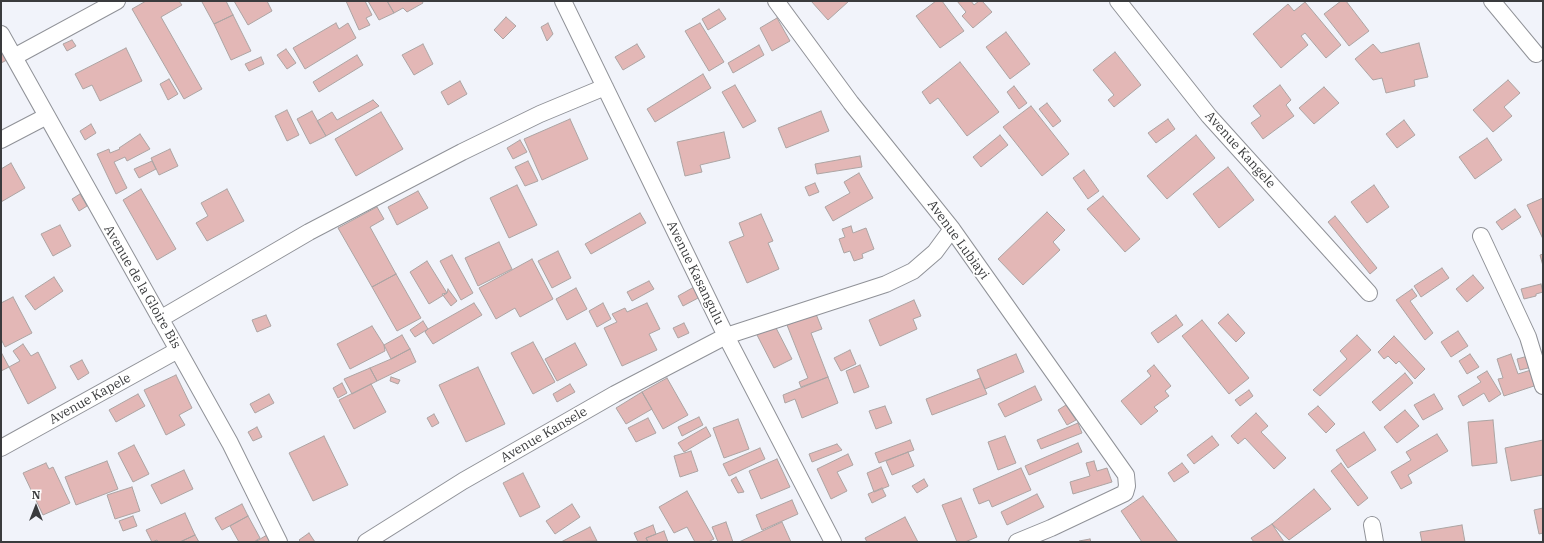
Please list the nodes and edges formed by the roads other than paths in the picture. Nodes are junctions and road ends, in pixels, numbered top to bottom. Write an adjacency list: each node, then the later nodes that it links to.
1 (117, 1): 8 (street)
2 (563, 1): 9 (street, Avenue Kasangulu)
3 (776, 1): 12 (street, Avenue Lubiayi)
4 (1118, 1): 14 (street, Avenue Kangele)
5 (1492, 1): 7 (street)
6 (1, 34): 8 (street, Avenue de la Gloire Bis)
7 (1536, 54)
8 (14, 57): 10 (street, Avenue de la Gloire Bis)
9 (605, 87): 15 (street); 16 (street, Avenue Kasangulu)
10 (47, 116): 11 (street); 15 (street, Avenue de la Gloire Bis)
11 (1, 140)
12 (952, 229): 16 (street, Avenue Kansele); 24 (street, Avenue Lubiayi)
13 (1482, 236): 18 (street)
14 (1369, 293)
15 (160, 319): 17 (street, Avenue de la Gloire Bis)
16 (726, 336): 22 (street, Avenue Kansele); 23 (street, Avenue Kasangulu)
17 (178, 350): 19 (street, Avenue Kapele); 21 (street, Avenue de la Gloire Bis)
18 (1543, 386)
19 (1, 448)
20 (1372, 525): 25 (street)
21 (279, 542)
22 (366, 542)
23 (832, 542)
24 (1017, 542)
25 (1375, 542)

